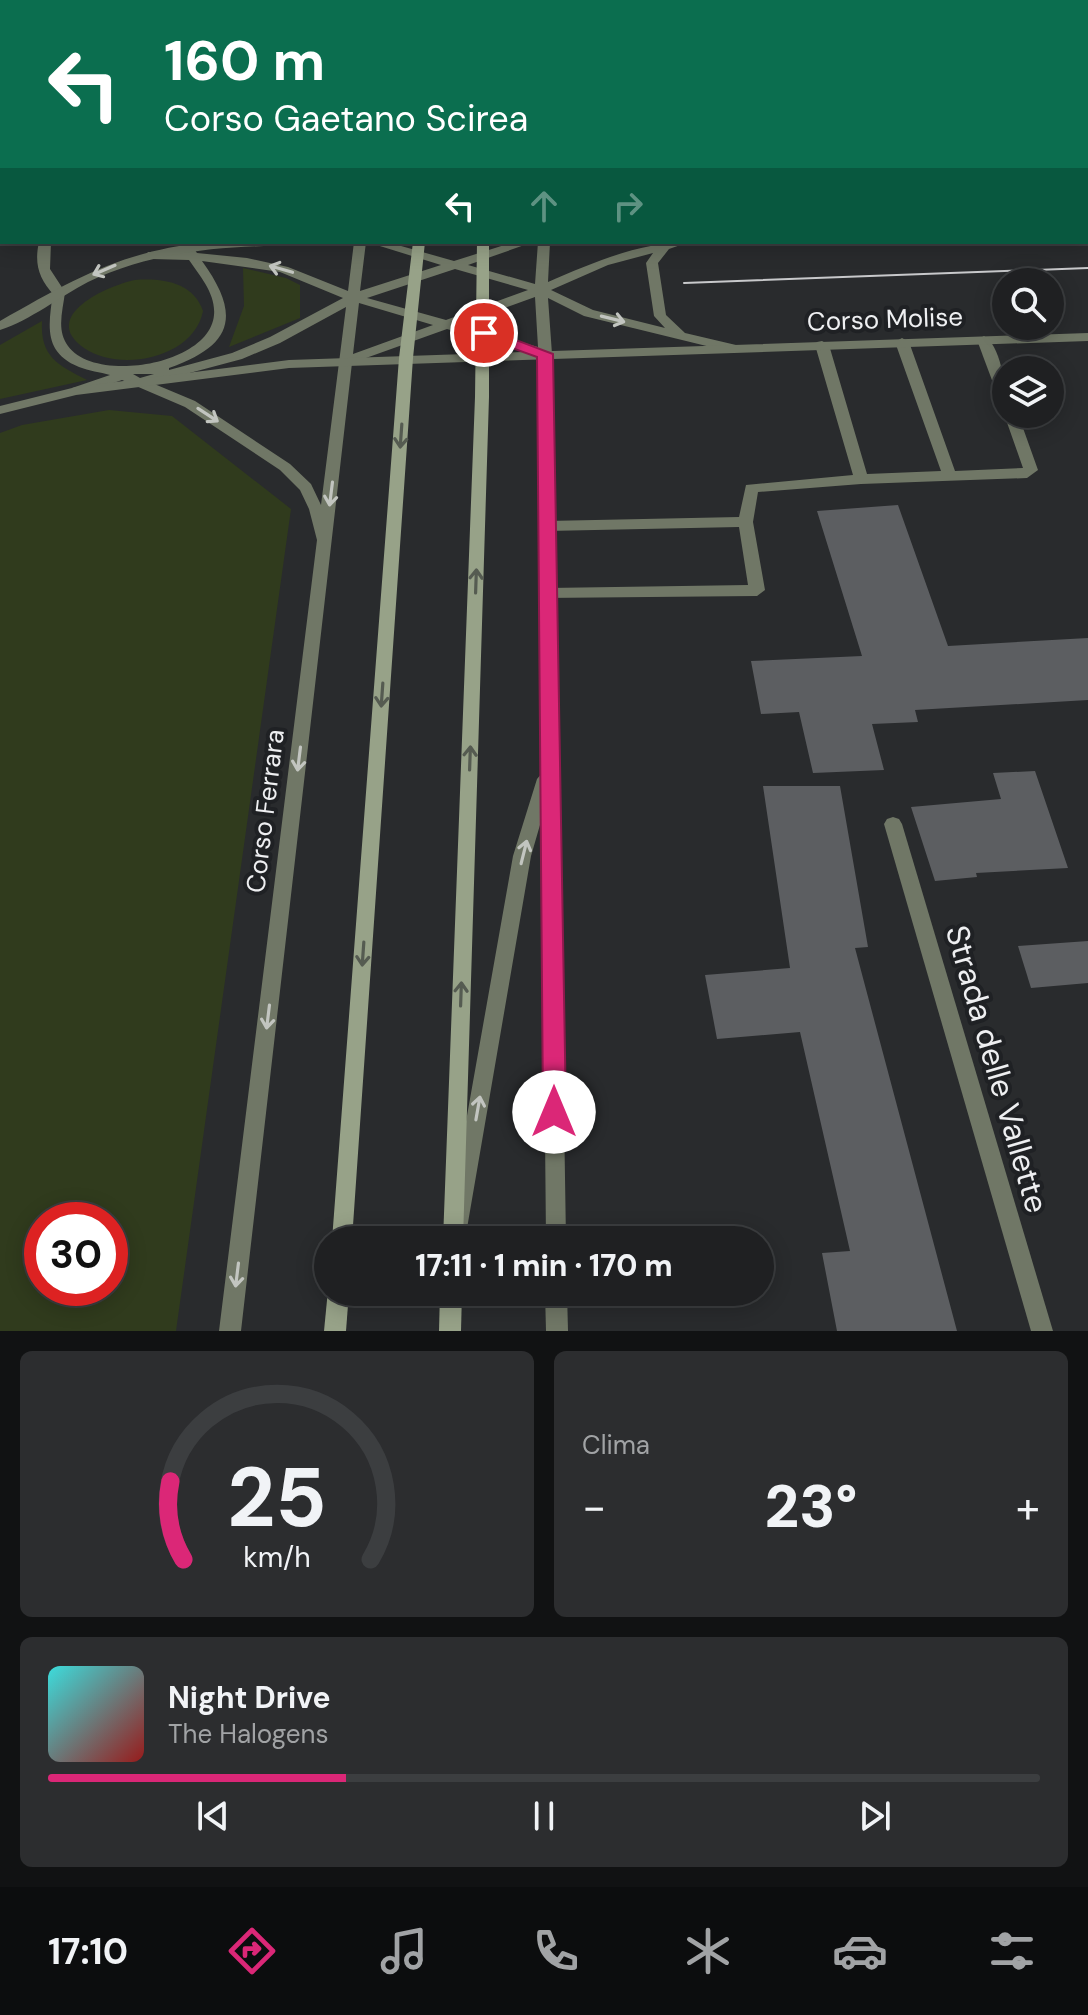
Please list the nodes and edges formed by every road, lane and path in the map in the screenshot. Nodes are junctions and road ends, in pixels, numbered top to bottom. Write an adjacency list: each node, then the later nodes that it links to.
1 (44, 244): 18 (street)
2 (239, 244): 10 (street)
3 (360, 244): 19 (street, Corso Ferrara)
4 (379, 244): 12 (street, Corso Molise)
5 (419, 244): 12 (main road)
6 (483, 244): 13 (main road)
7 (521, 244): 13 (street)
8 (544, 244): 17 (street)
9 (677, 244): 11 (street)
10 (188, 248): 18 (street, one-way to 18); 19 (street, one-way to 10); 40 (street)
11 (664, 248): 17 (street); 26 (street)
12 (418, 257): 14 (street, Corso Molise); 16 (main road)
13 (483, 257): 14 (street); 15 (main road)
14 (452, 266): 15 (street, Corso Molise); 16 (street)
15 (483, 275): 17 (street, Corso Molise); 20 (main road)
16 (415, 278): 19 (street); 21 (main road)
17 (541, 290): 20 (street); 26 (street, Corso Molise, one-way to 26); 32 (street)
18 (59, 292): 23 (street); 39 (street)
19 (353, 298): 21 (street); 35 (street, Corso Ferrara); 38 (street)
20 (485, 311): 22 (street); 24 (main road)
21 (411, 314): 22 (street); 25 (main road)
22 (448, 323): 24 (street); 25 (street)
23 (0, 326)
24 (484, 333): 32 (street); 33 (main road)
25 (409, 336): 34 (main road); 35 (street)
26 (686, 337): 31 (street, Corso Molise)
27 (1088, 337): 28 (street, Corso Molise)
28 (984, 340): 29 (street, Corso Molise); 36 (street)
29 (902, 342): 30 (street, Corso Molise); 44 (street)
30 (822, 345): 31 (street, Corso Molise); 45 (street)
31 (731, 348): 32 (street, Corso Molise)
32 (545, 354): 33 (street, Corso Molise); 47 (street)
33 (483, 356): 34 (street, Corso Molise); 53 (main road, one-way to 33)
34 (406, 358): 35 (street, Corso Molise); 52 (main road, one-way to 52)
35 (346, 361): 37 (street, Corso Molise); 48 (street, Corso Ferrara, one-way to 48)
36 (992, 361)
37 (253, 367): 38 (street); 40 (street)
38 (190, 369): 40 (street)
39 (116, 372): 40 (street); 41 (street)
40 (138, 376): 41 (street); 48 (street, one-way to 48)
41 (76, 391): 42 (street)
42 (0, 410)
43 (1016, 428): 44 (street)
44 (949, 475): 45 (street)
45 (861, 479): 46 (street)
46 (746, 522): 47 (street); 49 (street)
47 (547, 526): 49 (street)
48 (324, 557): 59 (street, Corso Ferrara, one-way to 59)
49 (548, 594): 50 (street)
50 (551, 761): 54 (street, one-way to 50); 55 (street)
51 (893, 824): 63 (street, Strada delle Vallette)
52 (343, 1226)
53 (454, 1226)
54 (456, 1226)
55 (556, 1226)
56 (337, 1306): 60 (main road)
57 (451, 1306): 61 (main road)
58 (556, 1306): 62 (street)
59 (230, 1331)
60 (335, 1331)
61 (450, 1331)
62 (557, 1331)
63 (1042, 1331)

